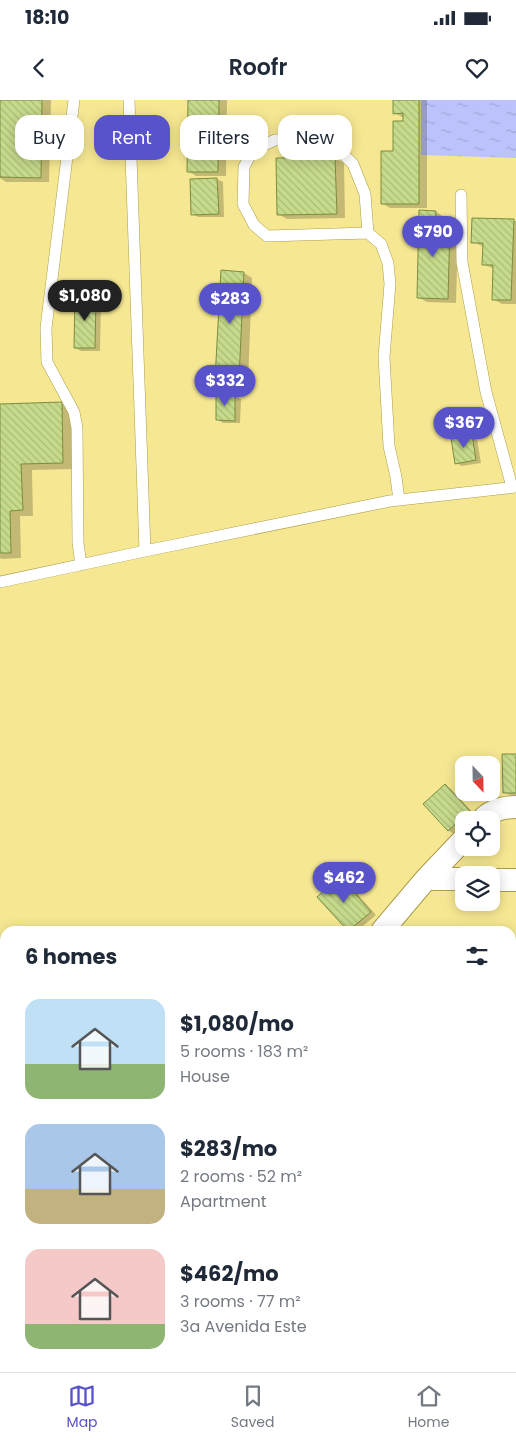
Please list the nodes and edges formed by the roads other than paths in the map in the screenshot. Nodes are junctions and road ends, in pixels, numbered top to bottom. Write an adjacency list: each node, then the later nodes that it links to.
1 (74, 100): 8 (lane)
2 (129, 100): 7 (lane)
3 (461, 195): 5 (lane)
4 (368, 234): 4 (lane); 6 (lane)
5 (514, 487): 6 (lane)
6 (399, 500): 7 (lane)
7 (145, 550): 8 (lane)
8 (81, 565): 9 (lane)
9 (0, 582)
10 (455, 848): 11 (street)
11 (426, 879): 12 (street); 15 (street)
12 (455, 879)
13 (500, 880): 14 (street)
14 (516, 880)
15 (386, 926)

